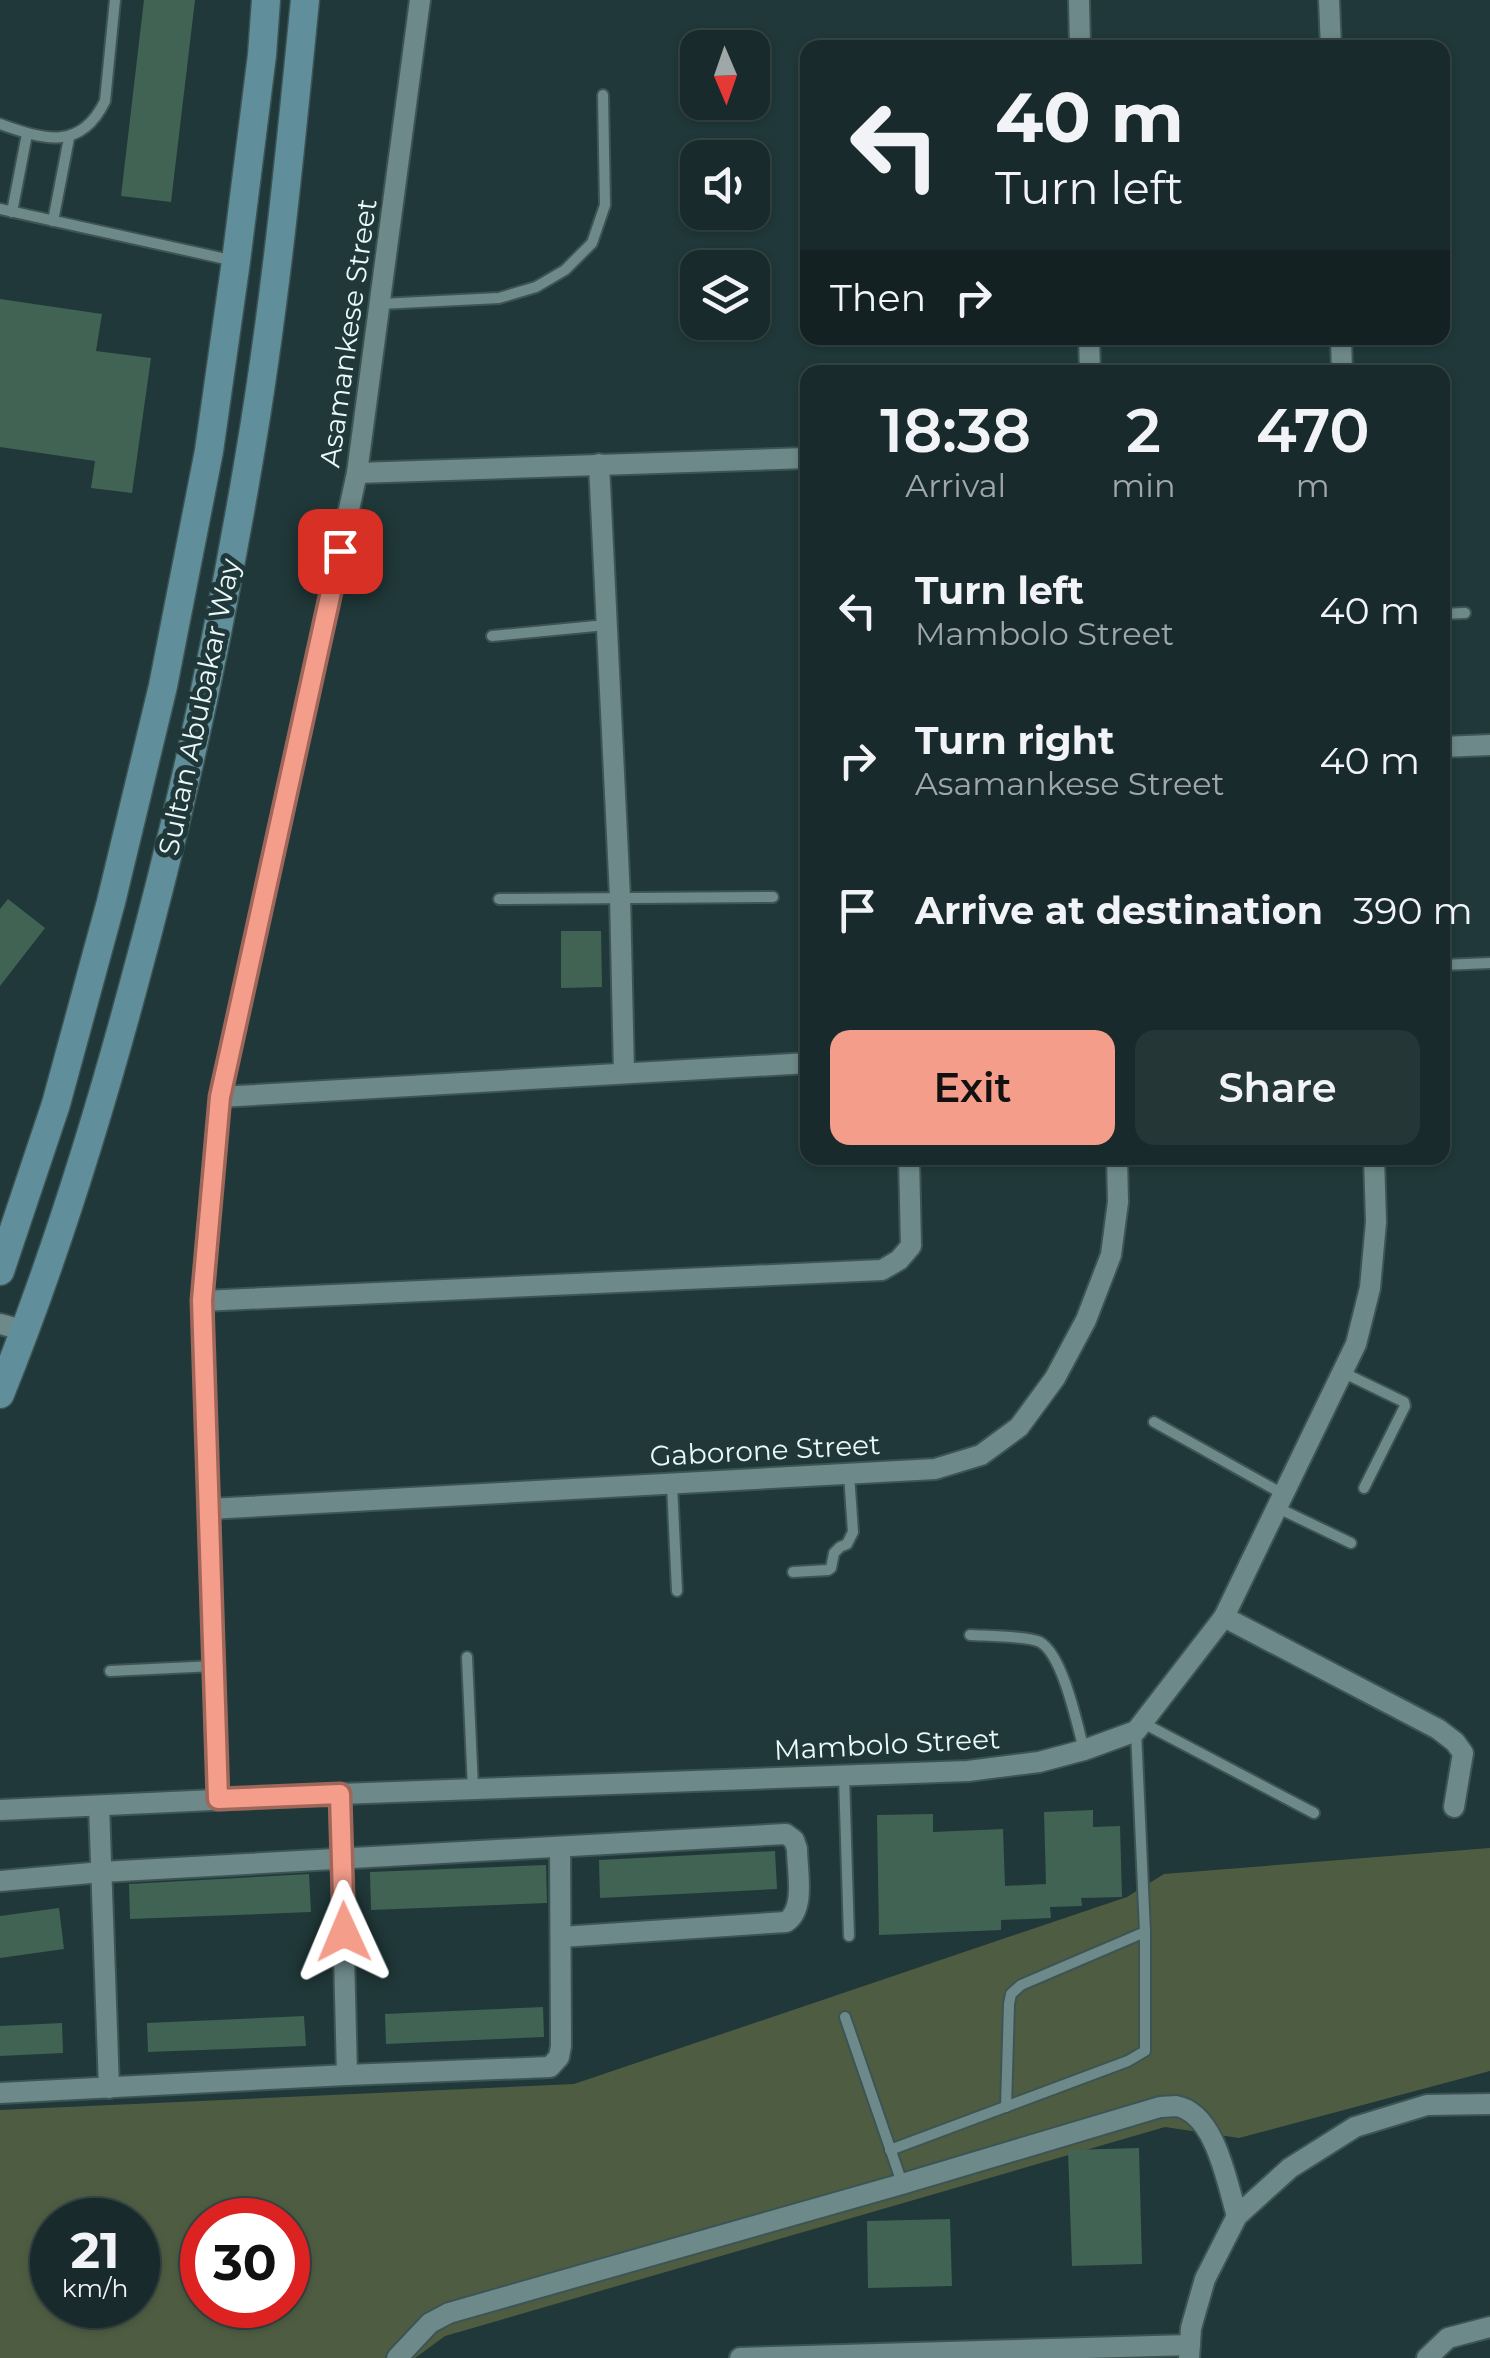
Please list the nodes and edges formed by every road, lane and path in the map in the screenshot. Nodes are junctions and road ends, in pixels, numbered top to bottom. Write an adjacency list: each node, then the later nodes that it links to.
1 (115, 0): 12 (lane)
2 (266, 0): 15 (main road, Sultan Abubakar Way)
3 (304, 0): 39 (main road, Sultan Abubakar Way)
4 (420, 0): 16 (street, Asamankese Street)
5 (1079, 0): 7 (street)
6 (1329, 0): 8 (street)
7 (1080, 40)
8 (1331, 40)
9 (603, 95): 16 (lane)
10 (0, 124): 11 (lane)
11 (27, 134): 12 (lane); 13 (lane)
12 (69, 138): 14 (lane)
13 (6, 210): 14 (lane)
14 (53, 221): 15 (lane)
15 (236, 261): 37 (main road, Sultan Abubakar Way)
16 (380, 304): 19 (street, Asamankese Street)
17 (800, 458): 18 (street)
18 (599, 464): 19 (street); 22 (street)
19 (357, 473): 33 (street, Asamankese Street)
20 (1465, 613): 21 (lane)
21 (1450, 614)
22 (607, 624): 23 (lane); 26 (street)
23 (492, 636)
24 (1490, 745): 25 (street)
25 (1450, 748)
26 (620, 896): 27 (lane); 28 (lane); 32 (street)
27 (773, 896)
28 (499, 899)
29 (1490, 962): 30 (lane)
30 (1450, 964)
31 (800, 1063): 32 (street)
32 (624, 1073): 33 (street)
33 (220, 1097): 38 (street, Asamankese Street)
34 (909, 1165): 38 (street)
35 (1117, 1165): 43 (street, Gaborone Street)
36 (1374, 1165): 40 (street)
37 (0, 1271)
38 (202, 1300): 47 (street, Asamankese Street)
39 (13, 1327): 41 (main road, Sultan Abubakar Way)
40 (1342, 1372): 45 (lane); 46 (street)
41 (0, 1394)
42 (1154, 1422): 46 (lane)
43 (849, 1474): 44 (street, Gaborone Street); 49 (lane)
44 (672, 1483): 47 (street, Gaborone Street); 50 (lane)
45 (1364, 1488)
46 (1280, 1501): 48 (lane); 51 (street)
47 (209, 1509): 54 (street, Asamankese Street)
48 (1350, 1543)
49 (793, 1572)
50 (677, 1591)
51 (1224, 1617): 56 (street); 63 (street)
52 (970, 1635): 57 (lane)
53 (466, 1657): 59 (lane)
54 (214, 1666): 55 (lane); 61 (street, Asamankese Street)
55 (110, 1671)
56 (1139, 1727): 57 (street, Mambolo Street); 65 (lane); 70 (lane)
57 (1084, 1750): 58 (street, Mambolo Street)
58 (844, 1775): 59 (street, Mambolo Street); 71 (lane)
59 (472, 1789): 60 (street, Mambolo Street)
60 (340, 1794): 61 (street, Mambolo Street); 67 (street)
61 (218, 1799): 62 (street, Mambolo Street)
62 (98, 1806): 64 (street, Mambolo Street); 68 (street)
63 (1454, 1807)
64 (0, 1810)
65 (1314, 1813)
66 (560, 1847): 67 (street); 72 (street); 72 (street)
67 (342, 1860): 68 (street); 74 (street)
68 (102, 1872): 69 (street); 75 (street)
69 (0, 1881)
70 (1145, 1932): 78 (lane); 78 (lane)
71 (850, 1936)
72 (561, 1938): 74 (street)
73 (845, 2018): 79 (lane)
74 (346, 2075): 75 (street)
75 (109, 2088): 76 (street)
76 (0, 2094)
77 (1490, 2104): 81 (street)
78 (1006, 2107): 79 (lane)
79 (890, 2150): 80 (lane)
80 (902, 2184): 81 (street); 84 (street)
81 (1237, 2216): 83 (street)
82 (1490, 2327): 87 (street)
83 (1189, 2351): 86 (street)
84 (398, 2358)
85 (740, 2358): 86 (street)
86 (766, 2358)
87 (1427, 2358)

